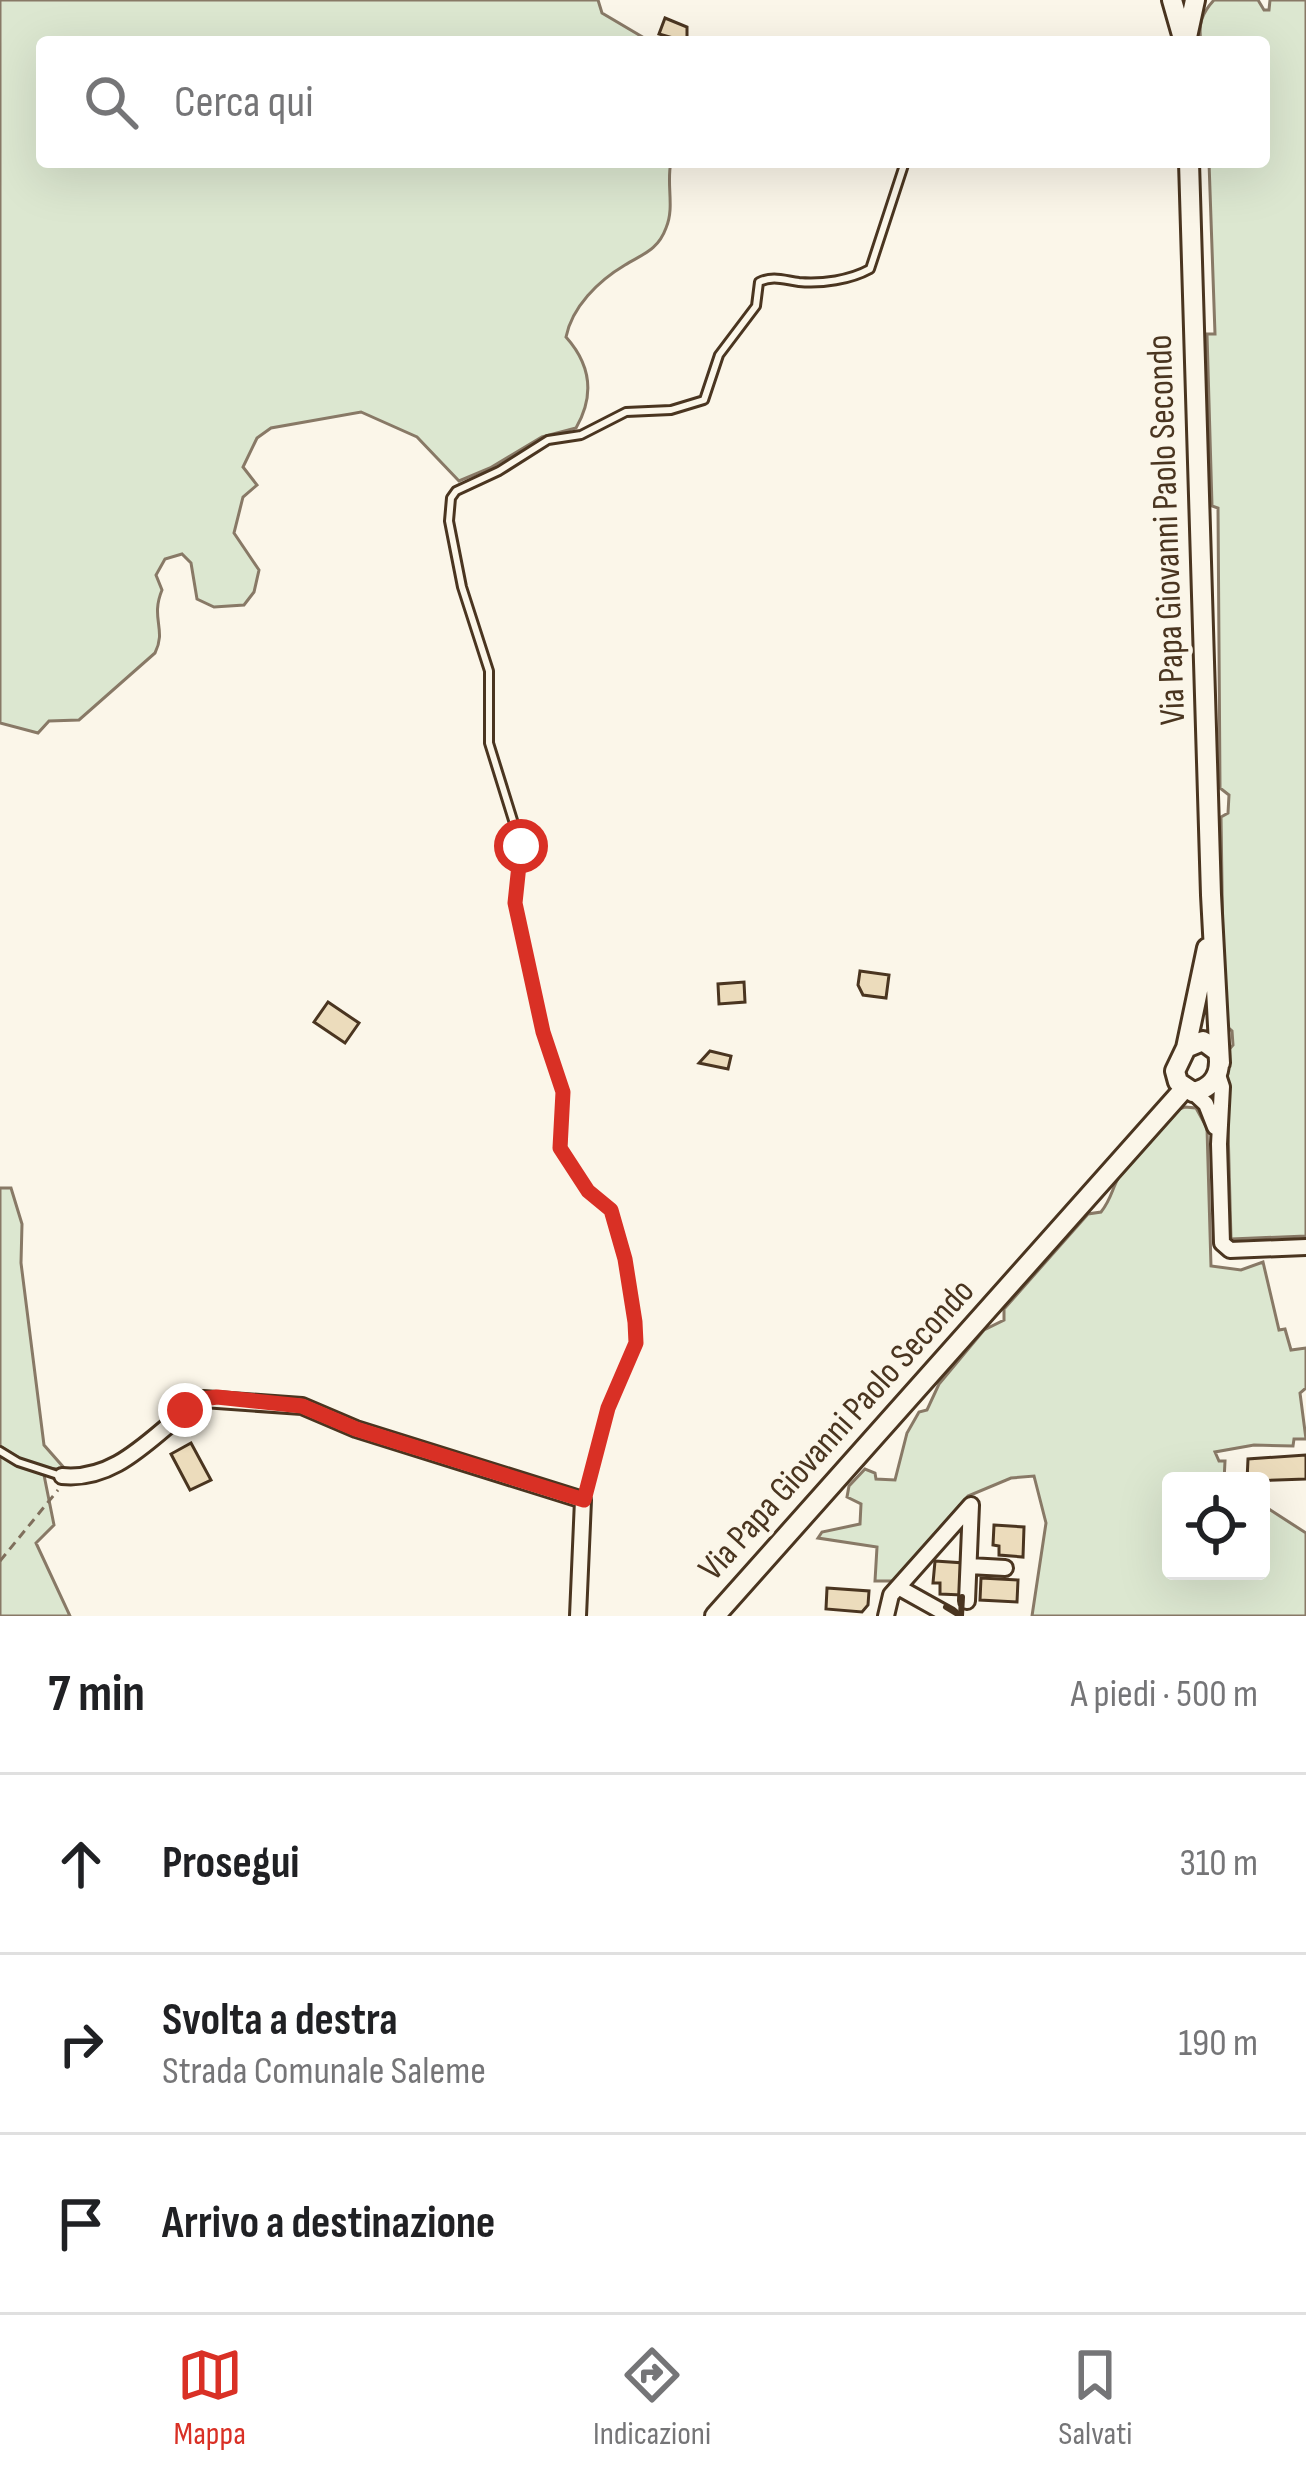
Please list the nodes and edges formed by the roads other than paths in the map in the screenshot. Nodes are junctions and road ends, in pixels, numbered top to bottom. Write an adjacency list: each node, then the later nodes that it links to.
1 (1172, 0): 3 (main road)
2 (1195, 0): 4 (main road)
3 (1183, 36)
4 (1186, 36)
5 (903, 168): 15 (lane)
6 (1189, 168): 7 (main road, Via Papa Giovanni Paolo Secondo)
7 (1211, 896): 8 (main road, Via Papa Giovanni Paolo Secondo); 9 (main road)
8 (1186, 1048): 9 (main road); 10 (main road, Via Papa Giovanni Paolo Secondo)
9 (1219, 1069): 10 (main road); 11 (street)
10 (1184, 1084): 11 (street); 21 (main road, Via Papa Giovanni Paolo Secondo)
11 (1219, 1144): 12 (street)
12 (1306, 1247)
13 (0, 1451): 14 (lane)
14 (62, 1476): 15 (street)
15 (584, 1500): 20 (street)
16 (969, 1566): 17 (street); 18 (street); 19 (street)
17 (1005, 1568)
18 (898, 1587): 22 (street); 23 (street)
19 (967, 1600)
20 (578, 1616)
21 (715, 1616)
22 (886, 1616)
23 (950, 1616)

